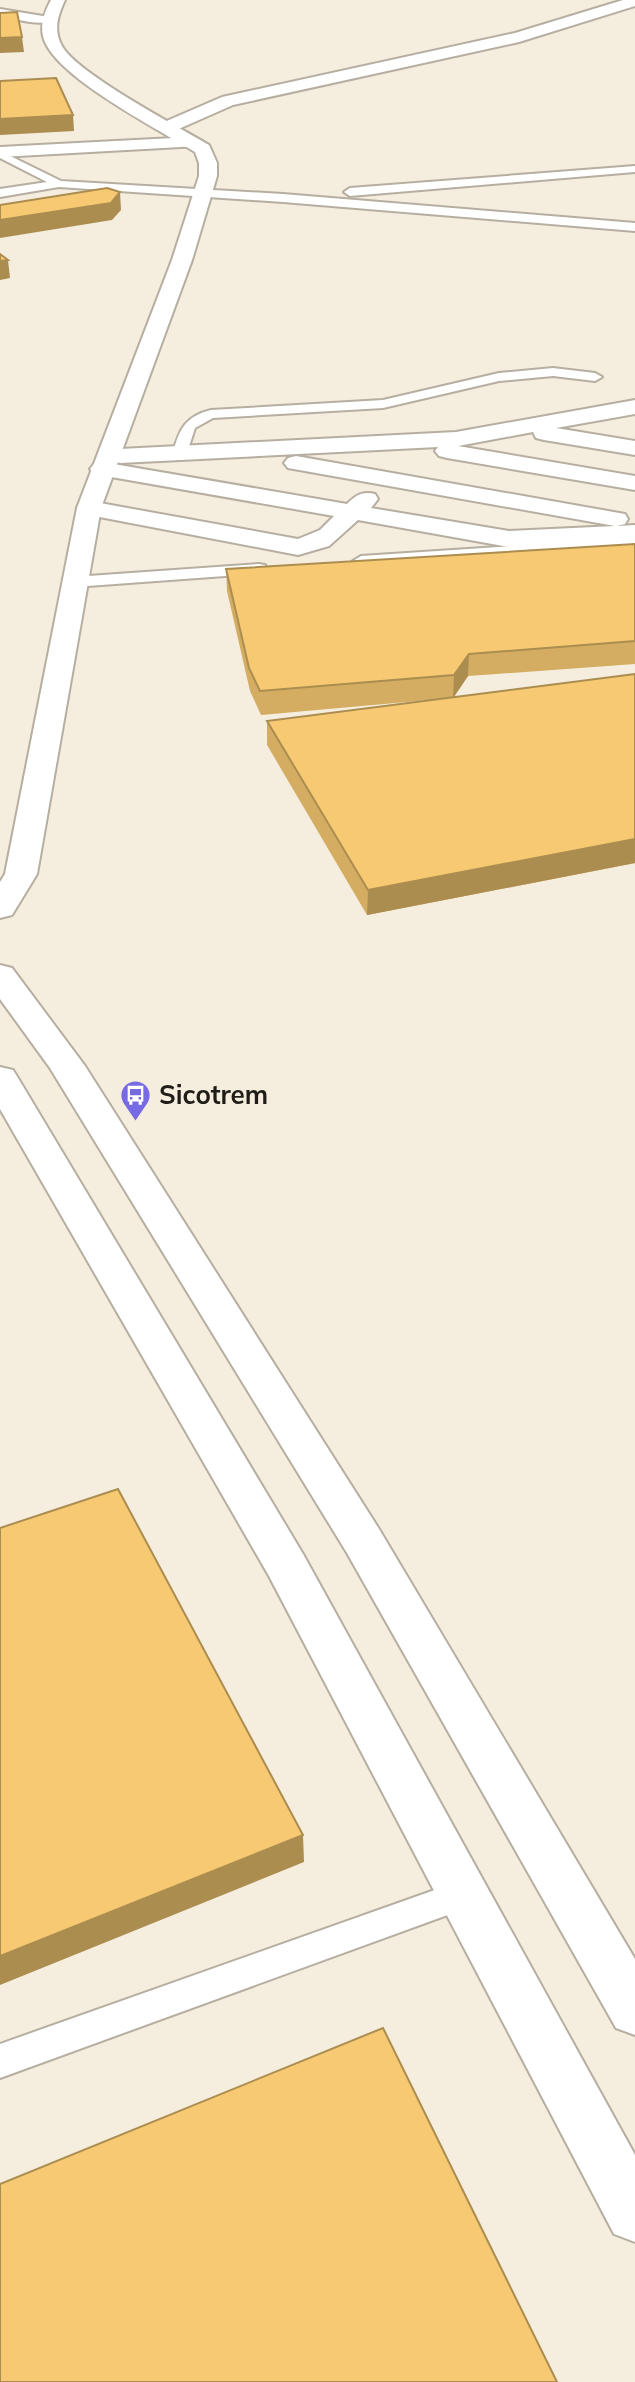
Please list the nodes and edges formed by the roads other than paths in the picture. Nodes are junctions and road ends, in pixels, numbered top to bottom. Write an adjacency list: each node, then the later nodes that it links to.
1 (635, 1): 4 (street)
2 (54, 10): 3 (lane); 4 (street)
3 (0, 12)
4 (168, 127): 5 (street)
5 (193, 142): 6 (street); 10 (street)
6 (0, 153): 8 (lane)
7 (635, 169): 11 (lane)
8 (59, 184): 9 (lane); 10 (lane)
9 (0, 193)
10 (203, 193): 11 (lane); 22 (street)
11 (283, 198): 12 (lane)
12 (635, 227)
13 (595, 377): 21 (lane)
14 (635, 407): 15 (street)
15 (601, 413): 16 (street); 17 (street)
16 (635, 418)
17 (518, 429): 18 (street); 19 (street)
18 (428, 444): 20 (street); 23 (street); 24 (street)
19 (635, 448)
20 (228, 452): 21 (street); 23 (street)
21 (181, 453): 22 (street)
22 (104, 463): 25 (street); 26 (street)
23 (390, 479): 26 (street); 27 (street)
24 (635, 483)
25 (89, 508): 26 (street); 32 (street)
26 (350, 513): 28 (street)
27 (635, 522)
28 (635, 533)
29 (635, 543): 30 (lane)
30 (350, 562)
31 (281, 567): 32 (lane)
32 (74, 582): 33 (street)
33 (0, 908)
34 (0, 975): 37 (street)
35 (0, 1078): 36 (street)
36 (463, 1895): 38 (lane); 39 (street)
37 (635, 2010)
38 (0, 2061)
39 (635, 2213)

